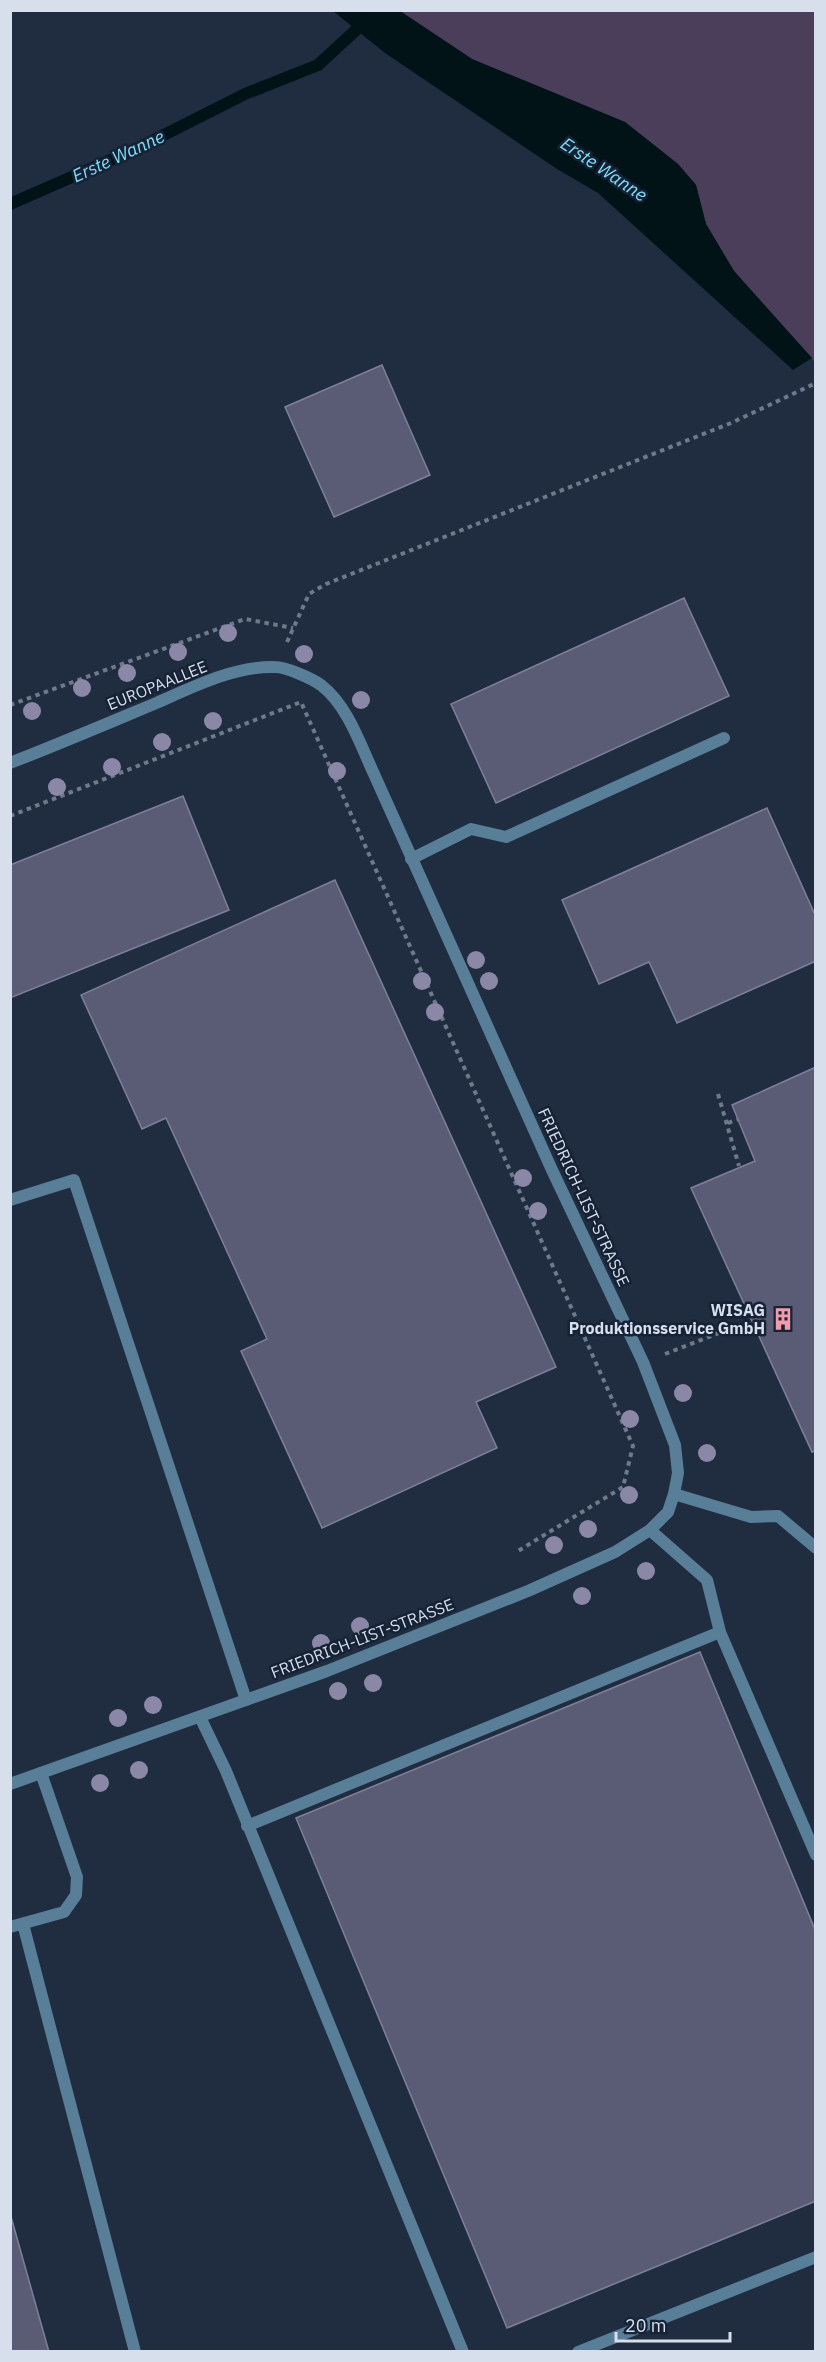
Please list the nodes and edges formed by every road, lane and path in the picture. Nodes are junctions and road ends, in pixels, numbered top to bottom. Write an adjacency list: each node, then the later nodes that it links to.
1 (816, 383): 2 (path)
2 (293, 628): 3 (path); 5 (path)
3 (277, 667): 4 (street, EUROPAALLEE); 7 (street, EUROPAALLEE)
4 (319, 684): 9 (street, FRIEDRICH-LIST-STRASSE)
5 (10, 705)
6 (724, 738): 9 (street)
7 (10, 763)
8 (10, 816): 20 (path)
9 (411, 859): 16 (street, FRIEDRICH-LIST-STRASSE)
10 (718, 1094): 12 (path)
11 (738, 1119): 12 (path)
12 (728, 1123): 13 (path)
13 (739, 1166)
14 (10, 1200): 22 (street)
15 (732, 1328): 16 (path)
16 (643, 1362): 17 (street, FRIEDRICH-LIST-STRASSE)
17 (675, 1494): 18 (street, FRIEDRICH-LIST-STRASSE); 19 (street)
18 (650, 1530): 21 (street); 22 (street, FRIEDRICH-LIST-STRASSE)
19 (816, 1548)
20 (518, 1551)
21 (720, 1632): 26 (street); 27 (street)
22 (246, 1700): 23 (street, FRIEDRICH-LIST-STRASSE)
23 (200, 1717): 24 (street, FRIEDRICH-LIST-STRASSE); 26 (street)
24 (41, 1773): 25 (street, FRIEDRICH-LIST-STRASSE); 28 (street)
25 (10, 1784)
26 (247, 1826): 31 (street)
27 (816, 1855)
28 (16, 1925): 30 (street)
29 (816, 2257): 32 (street)
30 (135, 2352)
31 (463, 2352)
32 (578, 2352)

